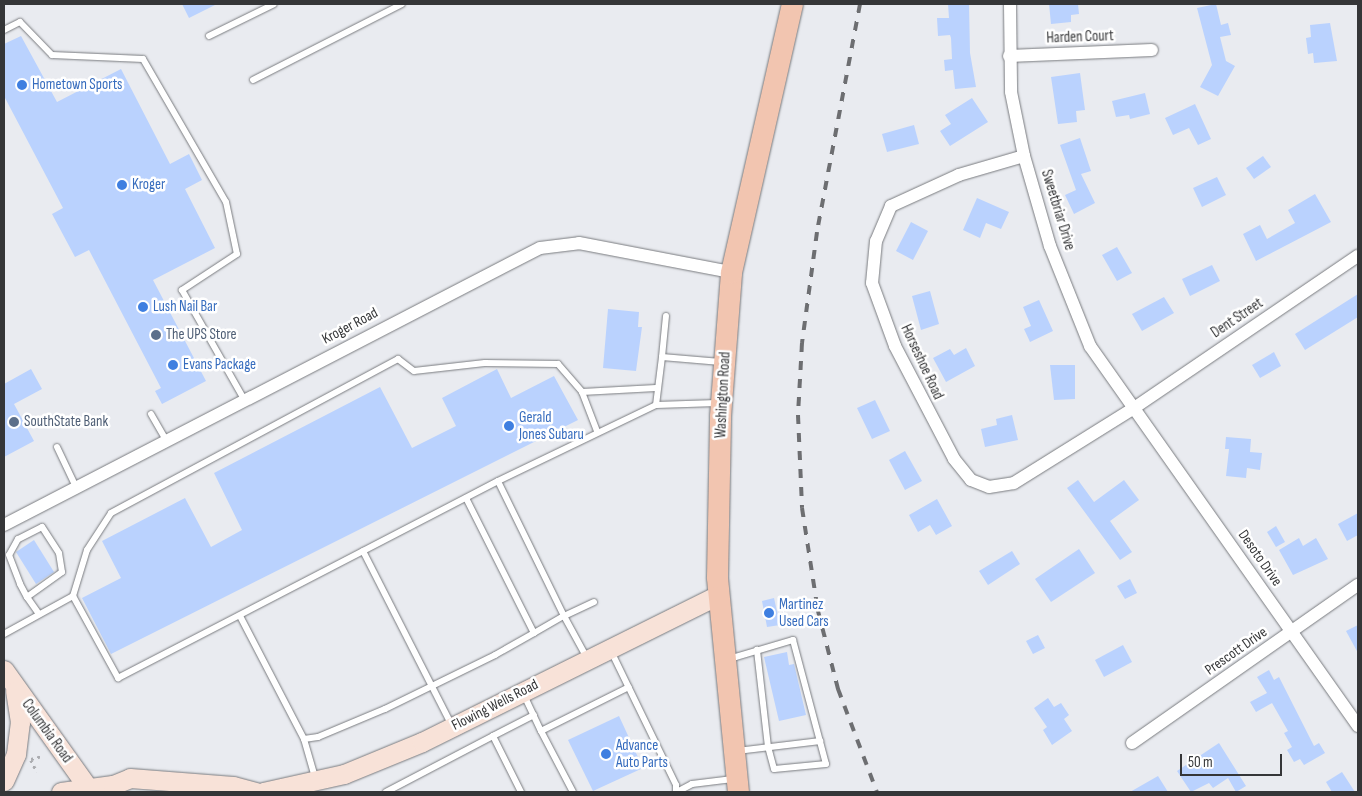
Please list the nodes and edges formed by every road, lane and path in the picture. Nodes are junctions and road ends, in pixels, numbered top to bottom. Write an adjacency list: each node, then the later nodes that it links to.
1 (274, 4): 6 (lane)
2 (402, 4): 9 (lane)
3 (792, 4): 12 (main road, Washington Road)
4 (1010, 4): 8 (street, Sweetbriar Drive)
5 (4, 30): 18 (lane)
6 (209, 36)
7 (1152, 50): 8 (street, Harden Court)
8 (1010, 56): 10 (street, Sweetbriar Drive)
9 (253, 80)
10 (1024, 156): 21 (street, Sweetbriar Drive); 21 (street, Horseshoe Road)
11 (1358, 256): 21 (street, Dent Street)
12 (730, 272): 15 (main road, Washington Road); 18 (street, Kroger Road)
13 (666, 316): 14 (lane)
14 (662, 357): 15 (lane); 16 (lane)
15 (724, 362): 19 (main road, Washington Road)
16 (656, 388): 17 (lane); 20 (lane)
17 (582, 392): 23 (lane); 33 (lane)
18 (244, 400): 24 (street, Kroger Road)
19 (721, 402): 20 (lane); 32 (main road, Washington Road)
20 (656, 405): 23 (lane)
21 (1134, 408): 39 (street, Desoto Drive)
22 (151, 414): 24 (lane)
23 (597, 432): 26 (lane)
24 (166, 440): 27 (street, Kroger Road)
25 (57, 447): 27 (lane)
26 (498, 481): 28 (lane); 38 (lane)
27 (76, 487): 29 (street, Kroger Road)
28 (466, 498): 30 (lane); 40 (lane)
29 (4, 524)
30 (363, 551): 37 (lane); 47 (lane)
31 (1358, 584): 39 (street, Prescott Drive)
32 (718, 595): 42 (main road, Flowing Wells Road); 45 (main road, Washington Road)
33 (72, 596): 36 (lane); 37 (lane)
34 (27, 597): 34 (lane); 36 (lane)
35 (594, 602): 38 (lane)
36 (38, 614): 41 (lane)
37 (240, 616): 56 (lane)
38 (564, 616): 40 (lane); 44 (lane)
39 (1292, 631): 52 (street, Desoto Drive); 58 (street, Prescott Drive)
40 (534, 632): 47 (lane)
41 (4, 634)
42 (610, 648): 44 (main road, Flowing Wells Road); 49 (lane)
43 (757, 650): 45 (lane); 57 (lane); 59 (lane)
44 (587, 659): 50 (main road, Flowing Wells Road)
45 (725, 660): 60 (main road, Washington Road)
46 (4, 670): 48 (main road, Columbia Road)
47 (432, 686): 53 (lane); 56 (lane)
48 (15, 687): 63 (main road); 67 (main road, Columbia Road)
49 (629, 687): 54 (lane); 75 (lane)
50 (522, 692): 51 (lane); 53 (main road, Flowing Wells Road)
51 (534, 715): 54 (lane); 55 (lane)
52 (1358, 726)
53 (452, 727): 64 (main road, Flowing Wells Road)
54 (541, 731): 74 (lane)
55 (493, 736): 72 (lane); 73 (lane)
56 (304, 739): 64 (lane)
57 (820, 741): 59 (lane); 59 (lane)
58 (1132, 744)
59 (768, 747): 60 (lane)
60 (734, 751): 66 (main road, Washington Road)
61 (30, 759): 62 (path)
62 (38, 772)
63 (4, 781)
64 (316, 782): 71 (main road, Flowing Wells Road)
65 (113, 785): 67 (main road); 69 (main road); 70 (main road)
66 (738, 786): 75 (lane)
67 (90, 791): 68 (main road)
68 (61, 792)
69 (132, 792)
70 (256, 792)
71 (264, 792)
72 (386, 792)
73 (521, 792)
74 (573, 792)
75 (677, 792)

